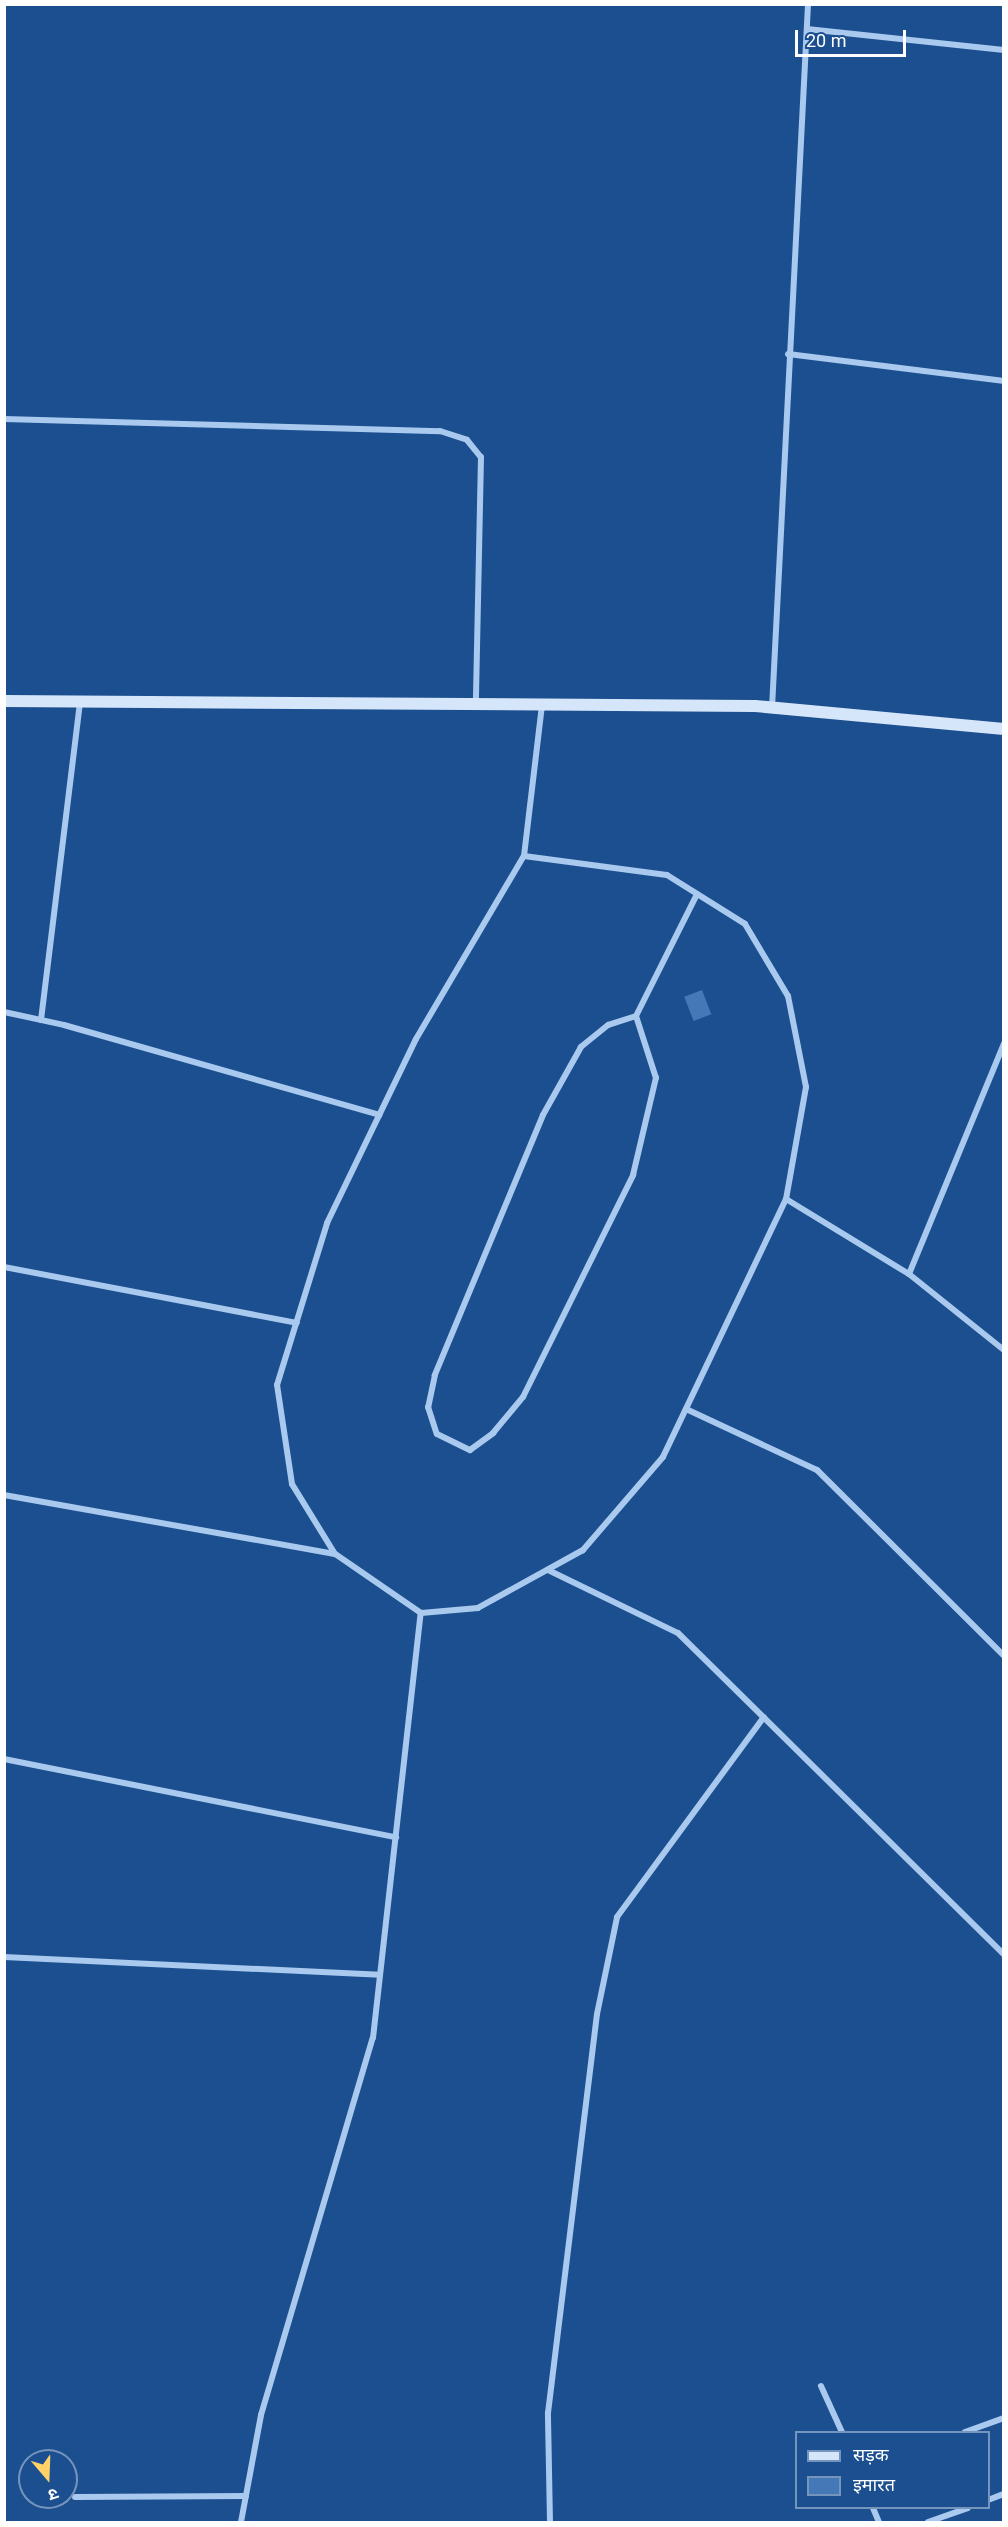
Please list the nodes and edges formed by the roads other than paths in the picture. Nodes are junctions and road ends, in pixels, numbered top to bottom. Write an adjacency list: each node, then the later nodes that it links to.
1 (807, 4): 2 (street)
2 (807, 29): 3 (street); 4 (street)
3 (1004, 50)
4 (788, 354): 5 (street); 11 (street)
5 (1004, 381)
6 (4, 419): 9 (street)
7 (4, 701): 8 (street)
8 (80, 701): 9 (street); 17 (street)
9 (476, 704): 10 (street)
10 (542, 705): 11 (street); 13 (street)
11 (772, 708): 12 (street)
12 (1004, 729)
13 (524, 856): 14 (street); 19 (street)
14 (697, 894): 16 (street); 20 (street)
15 (4, 1012): 17 (street)
16 (636, 1017): 16 (street)
17 (41, 1020): 19 (street)
18 (1004, 1043): 22 (street)
19 (379, 1114): 23 (street)
20 (786, 1199): 22 (street); 25 (street)
21 (4, 1267): 23 (street)
22 (909, 1274): 24 (street)
23 (297, 1323): 27 (street)
24 (1004, 1350)
25 (686, 1409): 28 (street); 30 (street)
26 (4, 1495): 27 (street)
27 (335, 1554): 29 (street)
28 (548, 1570): 29 (street); 31 (street)
29 (421, 1614): 33 (street)
30 (1004, 1656)
31 (764, 1717): 34 (street); 46 (street)
32 (4, 1759): 33 (street)
33 (396, 1837): 36 (street)
34 (1004, 1956)
35 (4, 1957): 36 (street)
36 (381, 1975): 41 (street)
37 (821, 2386): 39 (street)
38 (1004, 2418): 40 (street)
39 (841, 2431)
40 (970, 2431)
41 (246, 2496): 42 (street); 45 (street)
42 (78, 2497)
43 (873, 2509): 47 (street)
44 (965, 2509): 48 (street)
45 (240, 2523)
46 (550, 2523)
47 (879, 2523)
48 (928, 2523)

